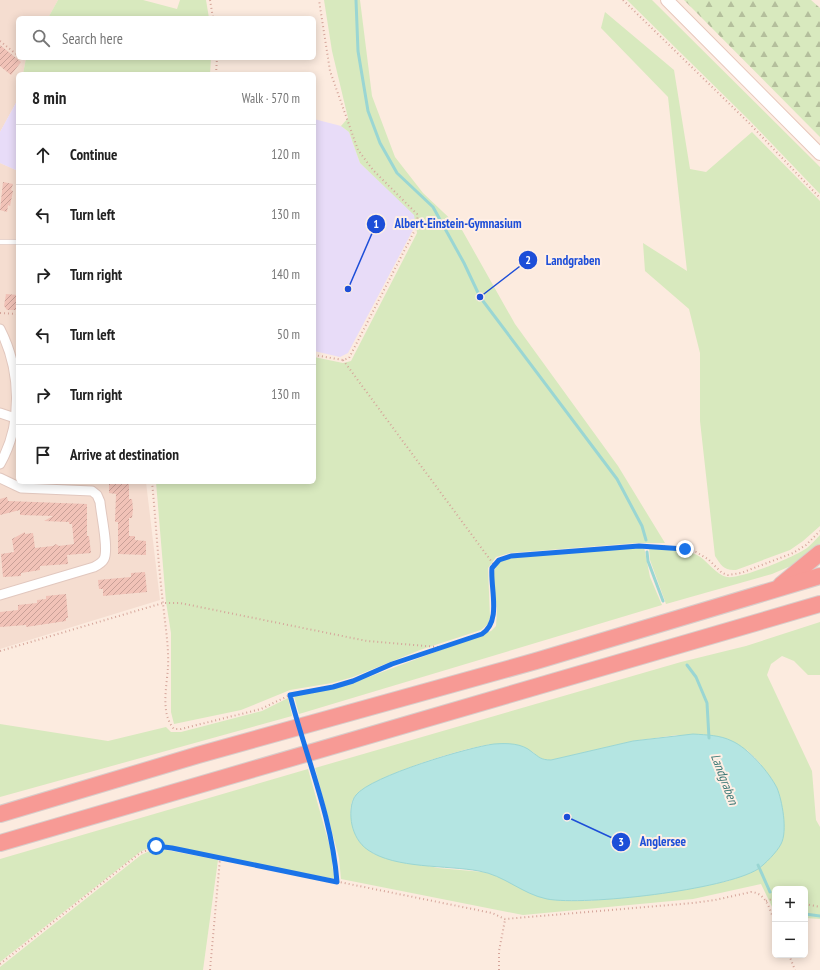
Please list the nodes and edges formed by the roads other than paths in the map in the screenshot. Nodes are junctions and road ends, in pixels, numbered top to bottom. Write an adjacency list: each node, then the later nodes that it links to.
1 (667, 0): 2 (main road)
2 (820, 154)
3 (0, 242): 4 (lane)
4 (16, 242)
5 (0, 329): 7 (street)
6 (0, 413): 7 (street)
7 (15, 418): 8 (street)
8 (0, 464)
9 (0, 478): 13 (street)
10 (820, 554): 12 (highway)
11 (820, 576): 12 (highway)
12 (775, 590): 15 (highway)
13 (0, 595)
14 (820, 604): 16 (highway)
15 (0, 814)
16 (0, 843)

